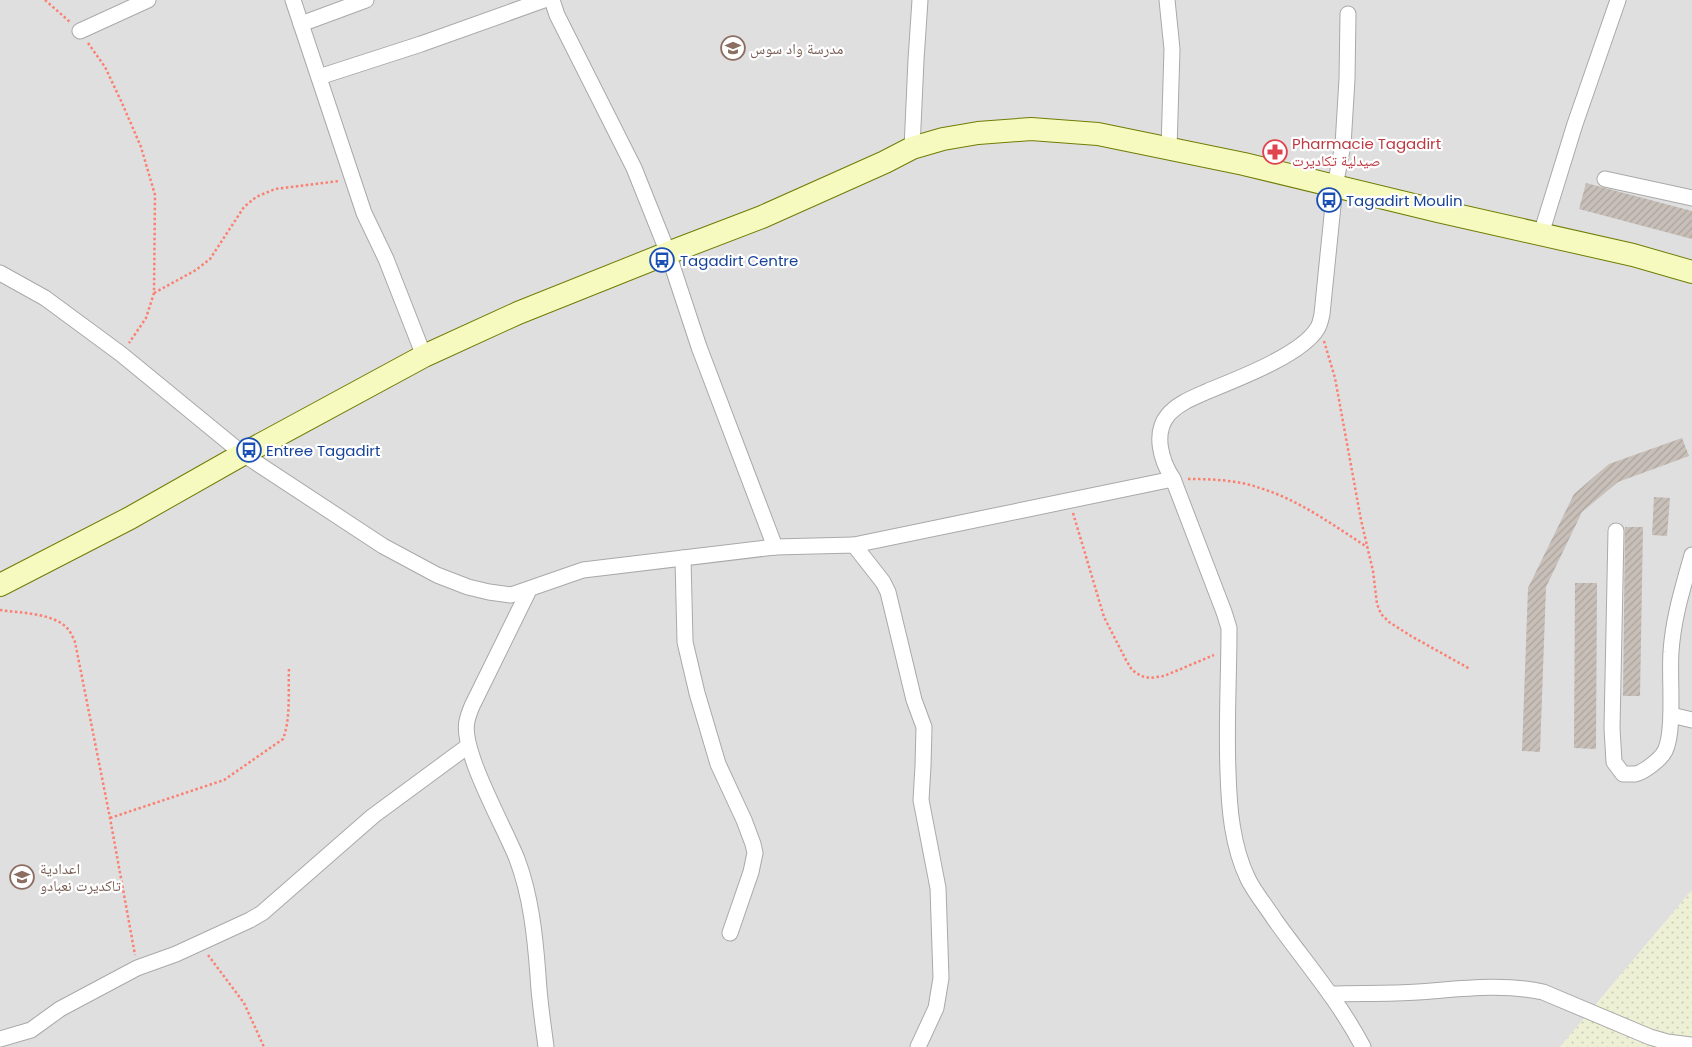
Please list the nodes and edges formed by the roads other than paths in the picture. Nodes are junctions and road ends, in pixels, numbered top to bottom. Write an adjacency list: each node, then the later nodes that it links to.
1 (148, 0): 11 (street)
2 (293, 0): 10 (street)
3 (366, 0): 10 (street)
4 (544, 0): 12 (street)
5 (552, 0): 19 (street)
6 (920, 0): 13 (street)
7 (1167, 0): 14 (street)
8 (1618, 0): 18 (street)
9 (1348, 14): 16 (street)
10 (301, 24): 12 (street)
11 (80, 31)
12 (319, 77): 22 (street)
13 (912, 148): 14 (street); 19 (street)
14 (1169, 149): 16 (street)
15 (1605, 180): 17 (street)
16 (1335, 186): 18 (street); 24 (street)
17 (1692, 198)
18 (1541, 234): 20 (street)
19 (668, 253): 22 (street); 27 (street)
20 (1692, 272)
21 (0, 273): 23 (street)
22 (424, 356): 23 (street)
23 (243, 454): 30 (street); 31 (street)
24 (1173, 480): 26 (street); 36 (street)
25 (1616, 532): 32 (street)
26 (854, 545): 27 (street); 40 (street)
27 (776, 548): 29 (street)
28 (1692, 555): 32 (street)
29 (683, 558): 31 (street); 35 (street)
30 (0, 585)
31 (529, 590): 34 (street)
32 (1670, 715): 33 (street)
33 (1692, 720)
34 (468, 746): 37 (street); 39 (street)
35 (730, 934)
36 (1330, 994): 38 (street); 41 (street)
37 (0, 1039)
38 (1692, 1045)
39 (546, 1047)
40 (918, 1047)
41 (1364, 1047)

